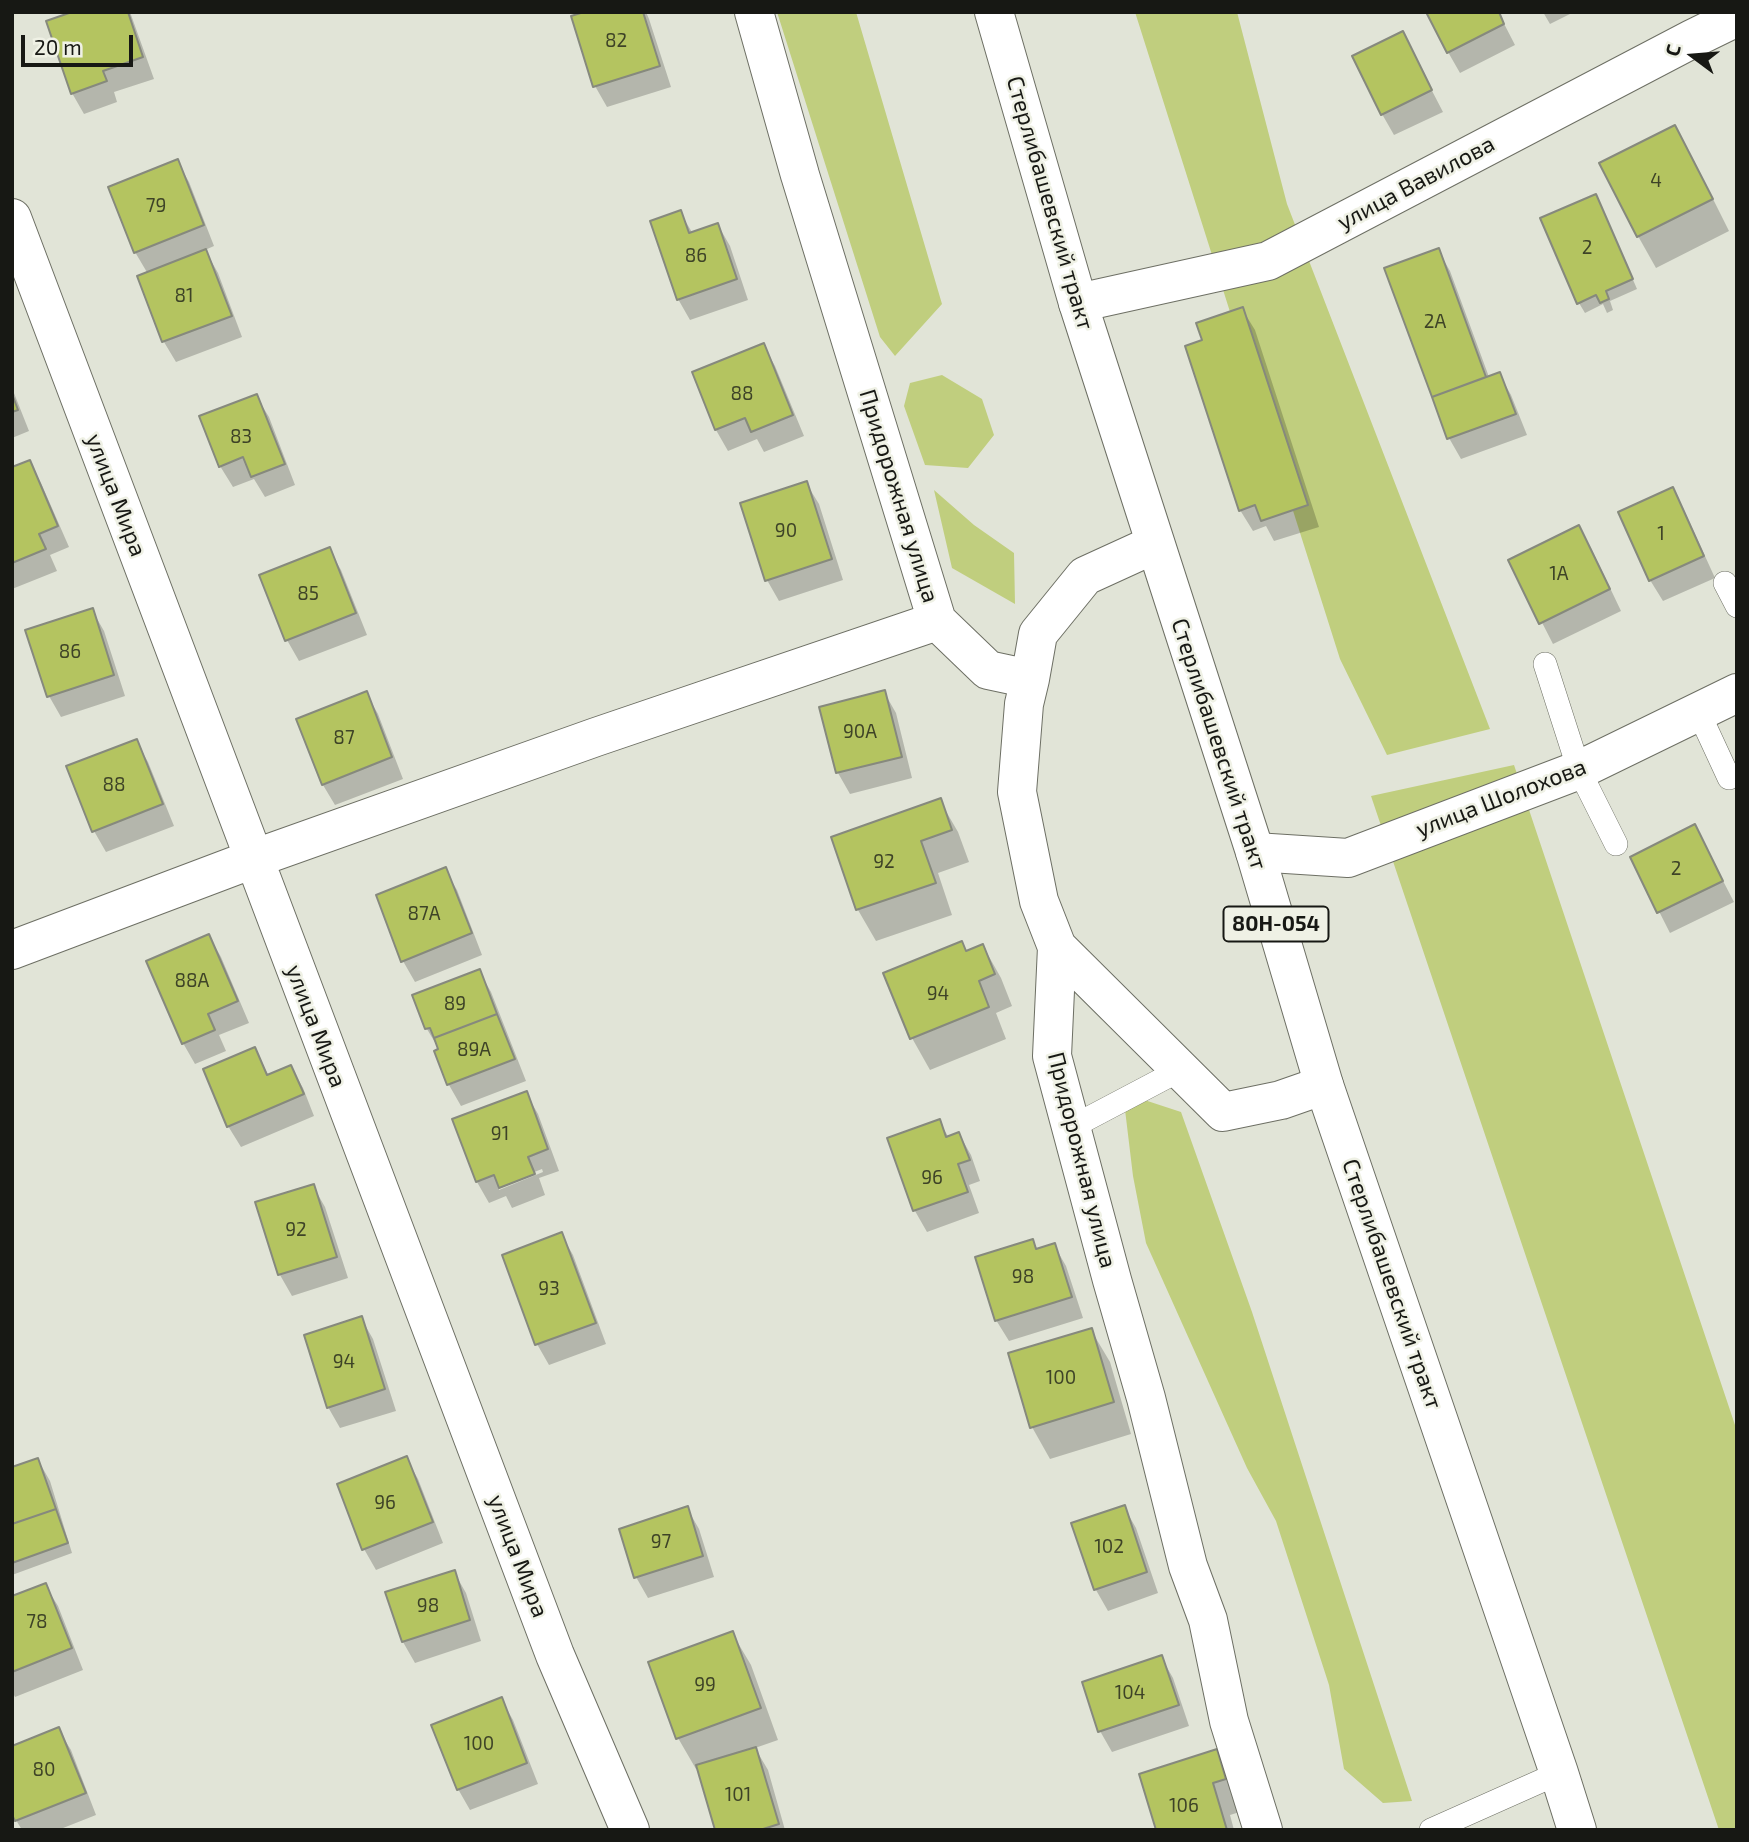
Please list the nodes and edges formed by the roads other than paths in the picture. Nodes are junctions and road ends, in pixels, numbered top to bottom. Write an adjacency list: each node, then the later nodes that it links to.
1 (754, 12): 9 (street, Придорожная улица)
2 (994, 12): 5 (street, Стерлибашевский тракт / 80Н-054)
3 (1737, 17): 5 (street, улица Вавилова)
4 (12, 218): 18 (street, улица Мира)
5 (1078, 303): 6 (street, Стерлибашевский тракт / 80Н-054)
6 (1155, 544): 11 (street); 17 (street, Стерлибашевский тракт / 80Н-054)
7 (1725, 583): 8 (lane)
8 (1737, 606)
9 (937, 621): 11 (street, Придорожная улица); 18 (street)
10 (1545, 664): 14 (lane)
11 (1030, 679): 19 (street, Придорожная улица)
12 (1737, 693): 13 (street, улица Шолохова)
13 (1698, 711): 14 (street, улица Шолохова); 15 (lane)
14 (1579, 770): 16 (lane); 17 (street, улица Шолохова)
15 (1729, 778)
16 (1616, 844)
17 (1255, 852): 22 (street, Стерлибашевский тракт / 80Н-054)
18 (253, 859): 20 (street); 25 (street, улица Мира)
19 (1057, 947): 21 (street); 23 (street, Придорожная улица)
20 (12, 950)
21 (1180, 1070): 22 (street); 23 (lane)
22 (1324, 1085): 24 (street, Стерлибашевский тракт / 80Н-054)
23 (1070, 1128): 26 (street, Придорожная улица)
24 (1559, 1773): 27 (lane); 28 (street, Стерлибашевский тракт / 80Н-054)
25 (630, 1830)
26 (1263, 1830)
27 (1431, 1830)
28 (1577, 1830)

